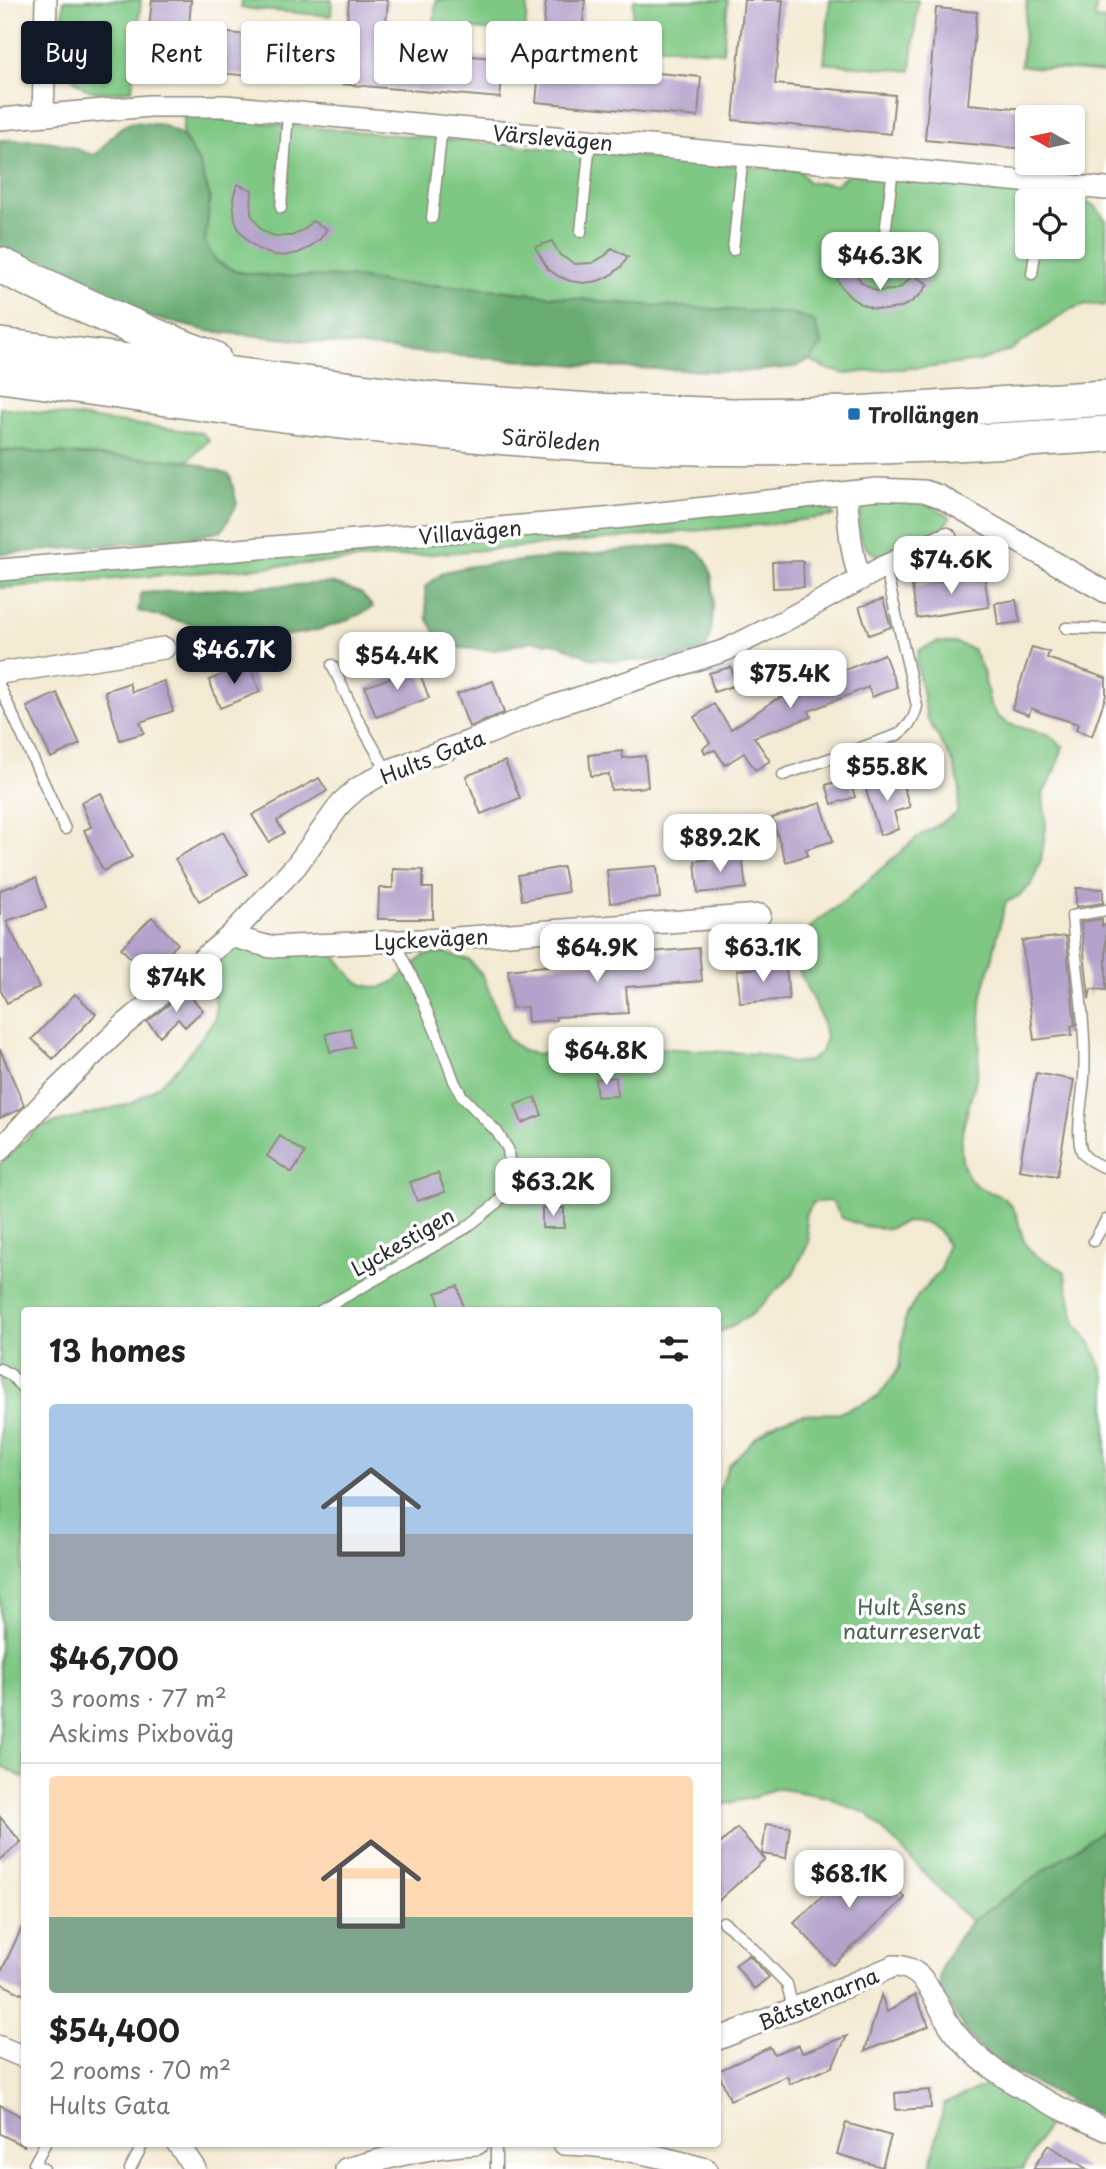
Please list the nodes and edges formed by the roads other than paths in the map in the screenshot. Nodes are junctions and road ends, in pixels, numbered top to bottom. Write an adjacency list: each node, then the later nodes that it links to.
1 (46, 0): 3 (street)
2 (288, 113): 3 (street, Värslevägen); 5 (street, Värslevägen); 12 (lane)
3 (43, 115): 4 (street, Värslevägen)
4 (0, 119)
5 (442, 127): 6 (street, Värslevägen); 13 (lane)
6 (590, 141): 7 (street, Värslevägen); 14 (lane)
7 (743, 155): 8 (street, Värslevägen); 15 (lane)
8 (893, 169): 9 (street, Värslevägen); 16 (lane)
9 (1023, 189)
10 (1106, 189): 11 (street, Värslevägen)
11 (1085, 190)
12 (281, 208)
13 (432, 218)
14 (581, 232)
15 (733, 250)
16 (883, 258)
17 (1034, 259): 19 (lane)
18 (0, 265): 22 (main road)
19 (1032, 274)
20 (0, 346): 22 (main road, Säröleden)
21 (0, 375): 24 (main road, Säröleden)
22 (266, 379): 23 (main road, Säröleden)
23 (1106, 398)
24 (1106, 434)
25 (846, 492): 28 (street, Villavägen); 29 (street); 30 (street, Villavägen)
26 (946, 538): 27 (street, Hults Gata)
27 (885, 566): 29 (street, Hults Gata); 38 (lane)
28 (0, 570)
29 (860, 579): 37 (street, Hults Gata)
30 (1106, 592)
31 (1066, 628): 32 (lane)
32 (1106, 629)
33 (164, 648): 35 (street)
34 (332, 665): 37 (lane)
35 (0, 673)
36 (0, 687): 39 (lane)
37 (387, 771): 42 (street, Hults Gata)
38 (783, 775)
39 (65, 830)
40 (1106, 910): 45 (lane)
41 (760, 915): 43 (street, Lyckevägen)
42 (230, 936): 43 (street, Lyckevägen); 44 (street, Hults Gata)
43 (394, 941): 48 (lane, Lyckestigen)
44 (0, 1150)
45 (1106, 1168)
46 (1106, 1220): 47 (lane)
47 (1094, 1241)
48 (327, 1307)
49 (0, 1369): 50 (lane)
50 (21, 1387)
51 (723, 1922): 52 (lane)
52 (793, 2009): 53 (street, Båtstenarna); 56 (street, Båtstenarna)
53 (721, 2038)
54 (0, 2048): 55 (street)
55 (21, 2056)
56 (1106, 2130)
57 (43, 2147): 65 (lane)
58 (141, 2147): 66 (lane)
59 (179, 2147): 64 (street)
60 (436, 2147): 67 (street)
61 (496, 2147): 68 (lane)
62 (607, 2147): 63 (street)
63 (641, 2154): 69 (street)
64 (188, 2167)
65 (44, 2169)
66 (130, 2169)
67 (346, 2169)
68 (496, 2169)
69 (706, 2169)

